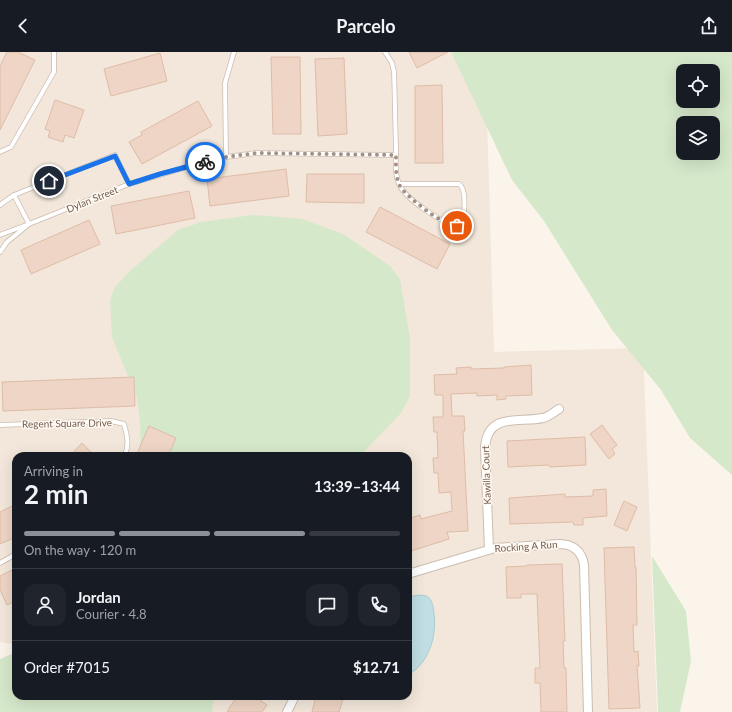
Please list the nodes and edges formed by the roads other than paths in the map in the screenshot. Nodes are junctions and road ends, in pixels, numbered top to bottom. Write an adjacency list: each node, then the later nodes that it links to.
1 (54, 52): 4 (lane)
2 (234, 52): 6 (lane)
3 (385, 52): 5 (lane)
4 (0, 152)
5 (396, 155): 6 (lane, Dylan Street); 8 (lane)
6 (226, 157): 7 (lane, Dylan Street)
7 (129, 184): 9 (lane); 11 (lane, Dylan Street)
8 (399, 184): 8 (lane)
9 (14, 195): 10 (lane); 11 (lane)
10 (0, 205)
11 (28, 224): 12 (lane, Dylan Street); 13 (lane, Dylan Street)
12 (0, 235)
13 (0, 252)
14 (559, 409): 17 (street, Kawilla Court)
15 (0, 425): 16 (lane, Regent Square Drive)
16 (126, 452)
17 (489, 549): 20 (street, Rocking A Run); 23 (street, Rocking A Run)
18 (12, 556): 19 (lane)
19 (0, 563)
20 (412, 573)
21 (293, 700): 22 (street)
22 (287, 712)
23 (588, 712)

